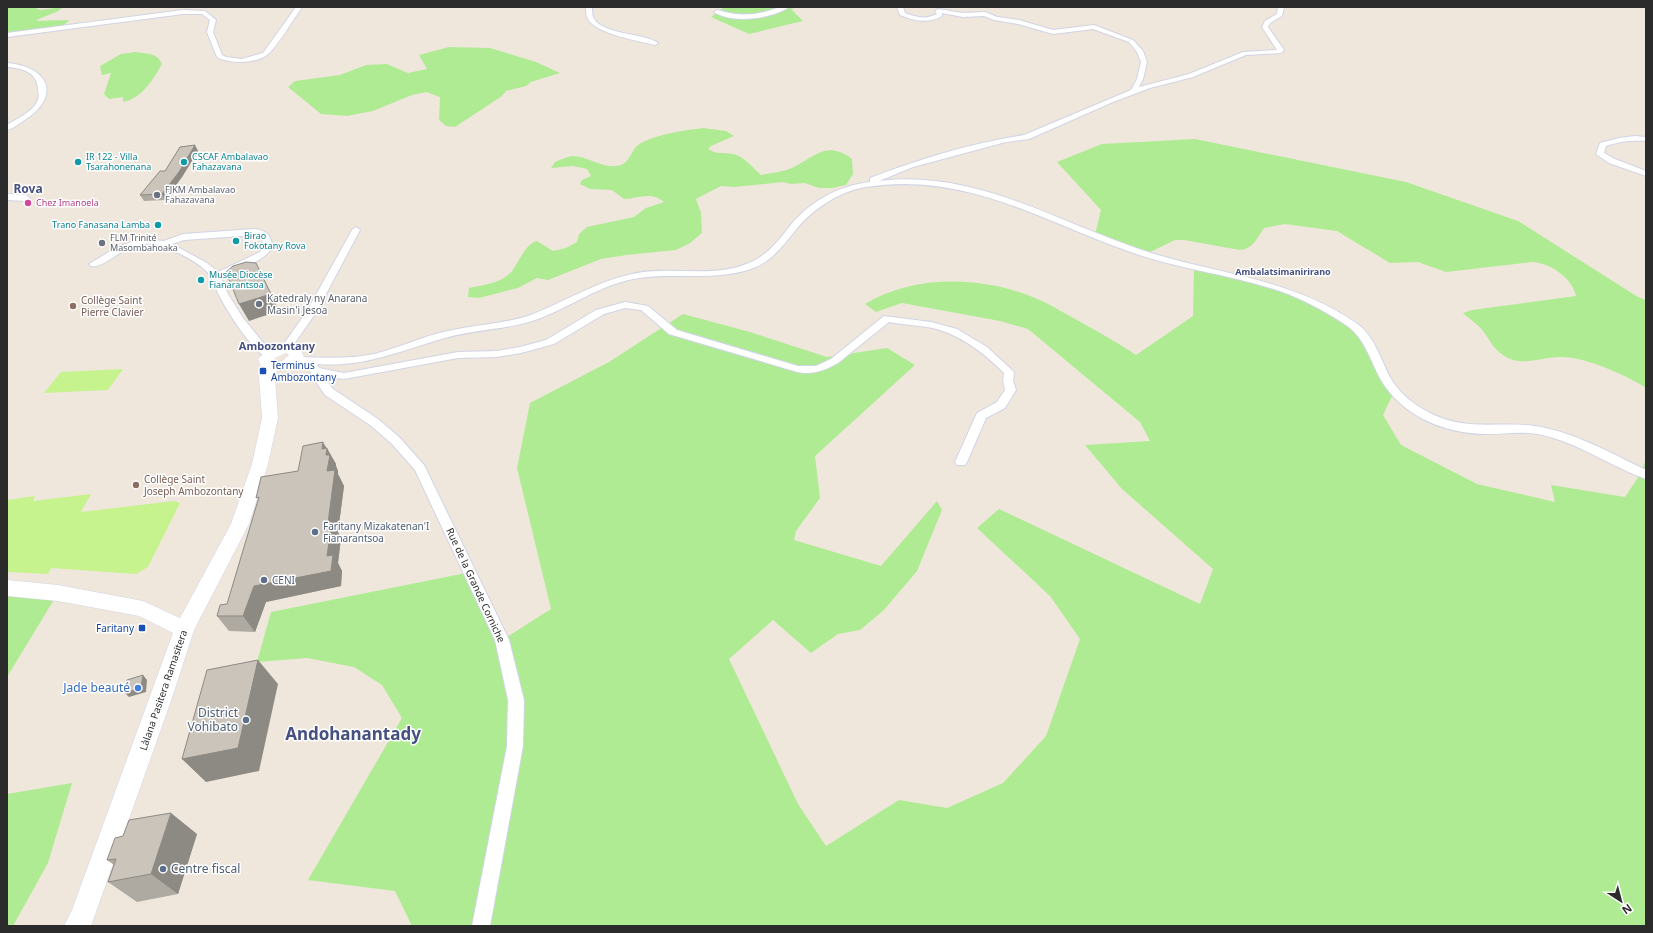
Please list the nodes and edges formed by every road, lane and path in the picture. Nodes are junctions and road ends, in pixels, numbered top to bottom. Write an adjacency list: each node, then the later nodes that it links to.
1 (299, 7): 7 (street)
2 (589, 7): 8 (street)
3 (786, 7): 6 (street)
4 (900, 7): 10 (street)
5 (1282, 7): 10 (street)
6 (717, 12)
7 (7, 35)
8 (655, 43)
9 (7, 64): 11 (street)
10 (1133, 92): 14 (street)
11 (7, 128)
12 (1646, 139): 13 (street)
13 (1646, 174)
14 (859, 186): 23 (street); 25 (street)
15 (7, 197): 16 (street)
16 (26, 198)
17 (356, 230): 21 (street)
18 (164, 244): 19 (street); 20 (street); 20 (street)
19 (94, 264)
20 (217, 276): 22 (street)
21 (290, 354): 22 (street); 23 (street)
22 (270, 361): 27 (street, Làlana Pasitera Ramasitera)
23 (313, 366): 24 (street); 29 (street, Rue de la Grande Corniche)
24 (961, 462)
25 (1646, 475)
26 (7, 588): 27 (street)
27 (184, 629): 28 (street, Làlana Pasitera Ramasitera)
28 (77, 926)
29 (481, 926)

